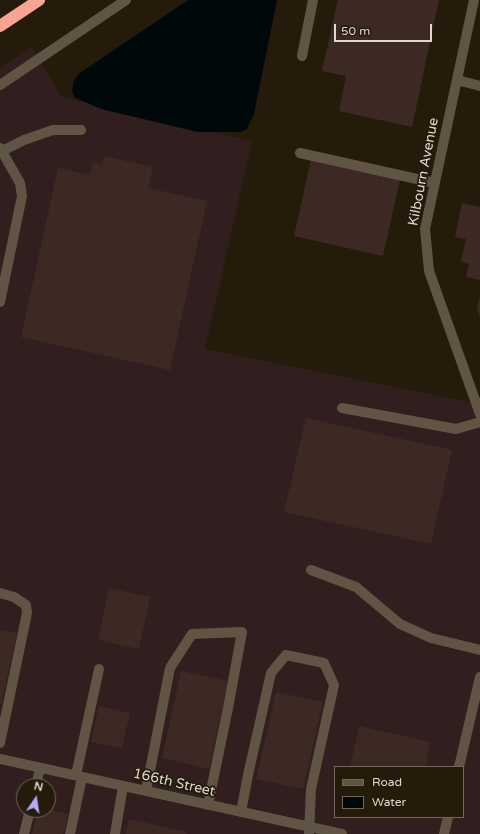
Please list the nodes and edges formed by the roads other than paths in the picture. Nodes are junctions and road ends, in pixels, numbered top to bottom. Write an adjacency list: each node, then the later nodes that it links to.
1 (39, 0): 5 (highway)
2 (126, 0): 8 (street)
3 (313, 0): 6 (street)
4 (474, 0): 7 (street, Kilbourn Avenue)
5 (0, 26)
6 (302, 56)
7 (457, 80): 9 (street); 13 (street, Kilbourn Avenue)
8 (0, 85)
9 (480, 86)
10 (80, 130): 11 (street)
11 (1, 149): 14 (street)
12 (300, 154): 13 (street)
13 (435, 184): 16 (street, Kilbourn Avenue)
14 (0, 302)
15 (342, 408): 17 (street)
16 (480, 414)
17 (480, 422)
18 (311, 570): 20 (street)
19 (0, 593): 23 (street)
20 (480, 650)
21 (99, 669): 27 (street)
22 (480, 677): 25 (street)
23 (0, 743)
24 (0, 759): 26 (street, 166th Street)
25 (459, 766)
26 (40, 768): 27 (street, 166th Street); 28 (street)
27 (79, 776): 29 (street, 166th Street); 37 (street)
28 (38, 778)
29 (124, 786): 30 (street, 166th Street); 38 (street)
30 (146, 791): 31 (street, 166th Street); 31 (street)
31 (208, 805): 32 (street, 166th Street)
32 (242, 812): 35 (street, 166th Street); 35 (street)
33 (28, 818): 36 (street)
34 (448, 818): 40 (street)
35 (309, 831): 39 (street, 166th Street)
36 (24, 834)
37 (70, 834)
38 (115, 834)
39 (342, 834)
40 (444, 834)

